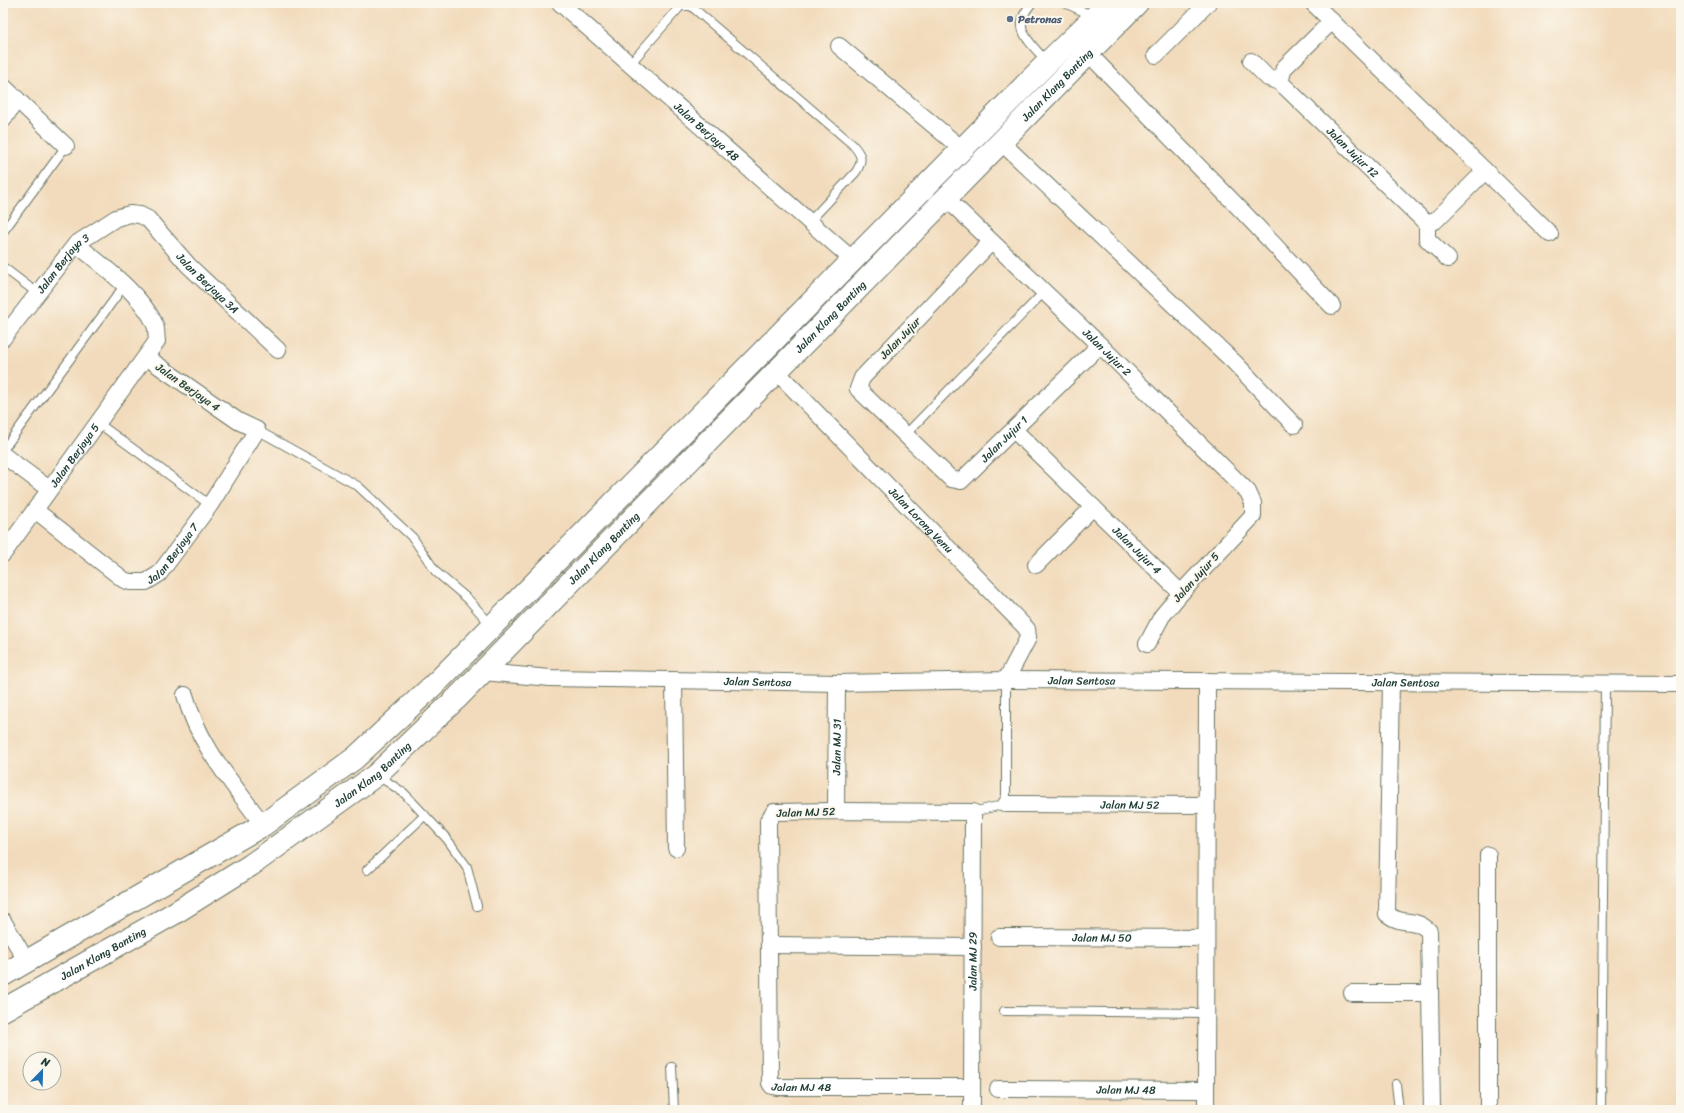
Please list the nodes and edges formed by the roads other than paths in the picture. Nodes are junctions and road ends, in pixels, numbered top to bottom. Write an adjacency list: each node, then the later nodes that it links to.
1 (560, 3): 14 (street, Jalan Berjaya 48)
2 (1032, 3): 13 (lane)
3 (1064, 3): 7 (lane)
4 (1136, 3): 10 (highway, Jalan Klang Banting)
5 (1208, 3): 11 (street)
6 (1313, 3): 8 (street)
7 (1102, 10): 13 (highway, Jalan Klang Banting)
8 (1332, 21): 15 (street); 22 (street)
9 (839, 46): 21 (street)
10 (1088, 53): 19 (highway, Jalan Klang Banting); 37 (street)
11 (1156, 55)
12 (1251, 61): 15 (street, Jalan Jujur 12)
13 (1047, 63): 21 (highway, Jalan Klang Banting)
14 (630, 64): 25 (street, Jalan Berjaya 48); 25 (lane)
15 (1280, 82): 26 (street, Jalan Jujur 12)
16 (3, 86): 17 (street)
17 (17, 99): 18 (street); 20 (street)
18 (3, 120)
19 (1001, 142): 23 (highway, Jalan Klang Banting); 44 (street)
20 (66, 146): 27 (lane)
21 (958, 146): 32 (highway, Jalan Klang Banting)
22 (1486, 171): 26 (street); 28 (street)
23 (946, 198): 29 (street, Jalan Jujur 2); 42 (highway, Jalan Klang Banting)
24 (140, 214): 30 (street, Jalan Berjaya 3); 40 (street, Jalan Berjaya 3A)
25 (809, 222): 32 (street, Jalan Berjaya 48)
26 (1427, 224): 31 (street)
27 (3, 232)
28 (1550, 234)
29 (991, 242): 35 (street, Jalan Jujur 2); 47 (street, Jalan Jujur)
30 (76, 244): 34 (street, Jalan Berjaya 4); 36 (street, Jalan Berjaya 3)
31 (1448, 259)
32 (853, 260): 58 (highway, Jalan Klang Banting)
33 (3, 267): 36 (lane)
34 (124, 286): 41 (street, Jalan Berjaya 4); 48 (lane)
35 (1044, 292): 39 (street, Jalan Jujur 2); 47 (lane)
36 (37, 293): 38 (street, Jalan Berjaya 3)
37 (1332, 306)
38 (3, 338)
39 (1100, 345): 46 (street, Jalan Jujur 1); 54 (street, Jalan Jujur 2)
40 (278, 350)
41 (146, 358): 43 (street, Jalan Berjaya 5); 45 (street, Jalan Berjaya 4)
42 (776, 372): 60 (highway, Jalan Klang Banting); 62 (street, Jalan Lorong Venu)
43 (98, 423): 50 (street, Jalan Berjaya 5); 51 (lane)
44 (1294, 425)
45 (257, 430): 51 (street, Jalan Berjaya 7); 58 (lane)
46 (1014, 430): 47 (street, Jalan Jujur 1); 52 (street, Jalan Jujur 4)
47 (905, 435)
48 (3, 450)
49 (3, 455): 50 (street)
50 (49, 489): 53 (street, Jalan Berjaya 5)
51 (210, 505): 53 (street, Jalan Berjaya 7)
52 (1093, 507): 56 (street); 57 (street, Jalan Jujur 4)
53 (35, 510): 55 (street, Jalan Berjaya 5)
54 (1253, 516): 57 (street, Jalan Jujur 5)
55 (3, 554)
56 (1036, 565)
57 (1181, 593): 59 (street, Jalan Jujur 5)
58 (493, 626): 75 (highway, Jalan Klang Banting)
59 (1146, 644)
60 (483, 672): 61 (street, Jalan Sentosa); 69 (highway, Jalan Klang Banting)
61 (674, 680): 65 (street, Jalan Sentosa); 76 (street)
62 (1006, 680): 63 (street, Jalan Sentosa); 65 (street, Jalan Sentosa); 70 (lane)
63 (1207, 681): 64 (street, Jalan Sentosa); 71 (street)
64 (1391, 681): 66 (street, Jalan Sentosa); 88 (street)
65 (837, 682): 72 (street, Jalan MJ 31)
66 (1605, 684): 67 (street, Jalan Sentosa); 103 (lane)
67 (1681, 684)
68 (185, 694): 75 (street)
69 (376, 775): 74 (lane); 89 (highway, Jalan Klang Banting)
70 (1006, 804): 71 (street, Jalan MJ 52); 73 (lane)
71 (1206, 805): 82 (street)
72 (836, 811): 73 (street, Jalan MJ 52); 83 (street, Jalan MJ 52)
73 (973, 812): 84 (street, Jalan MJ 29)
74 (425, 815): 78 (lane); 79 (lane)
75 (263, 825): 85 (highway, Jalan Klang Banting)
76 (676, 848)
77 (1488, 855): 102 (street)
78 (367, 870)
79 (477, 906)
80 (3, 921): 85 (street)
81 (999, 937): 82 (street, Jalan MJ 50)
82 (1206, 938): 91 (street)
83 (770, 945): 84 (street); 94 (street, Jalan MJ 48)
84 (973, 947): 94 (street, Jalan MJ 29)
85 (27, 962): 86 (highway, Jalan Klang Banting)
86 (3, 975)
87 (1352, 993): 88 (street)
88 (1430, 993): 101 (street)
89 (3, 1010)
90 (1004, 1011): 91 (lane)
91 (1206, 1013): 96 (street)
92 (672, 1067): 97 (lane)
93 (1396, 1084): 100 (lane)
94 (972, 1087): 98 (street, Jalan MJ 29)
95 (998, 1089): 96 (street, Jalan MJ 48)
96 (1206, 1090): 99 (street)
97 (674, 1110)
98 (972, 1110)
99 (1206, 1110)
100 (1399, 1110)
101 (1432, 1110)
102 (1488, 1110)
103 (1601, 1110)

